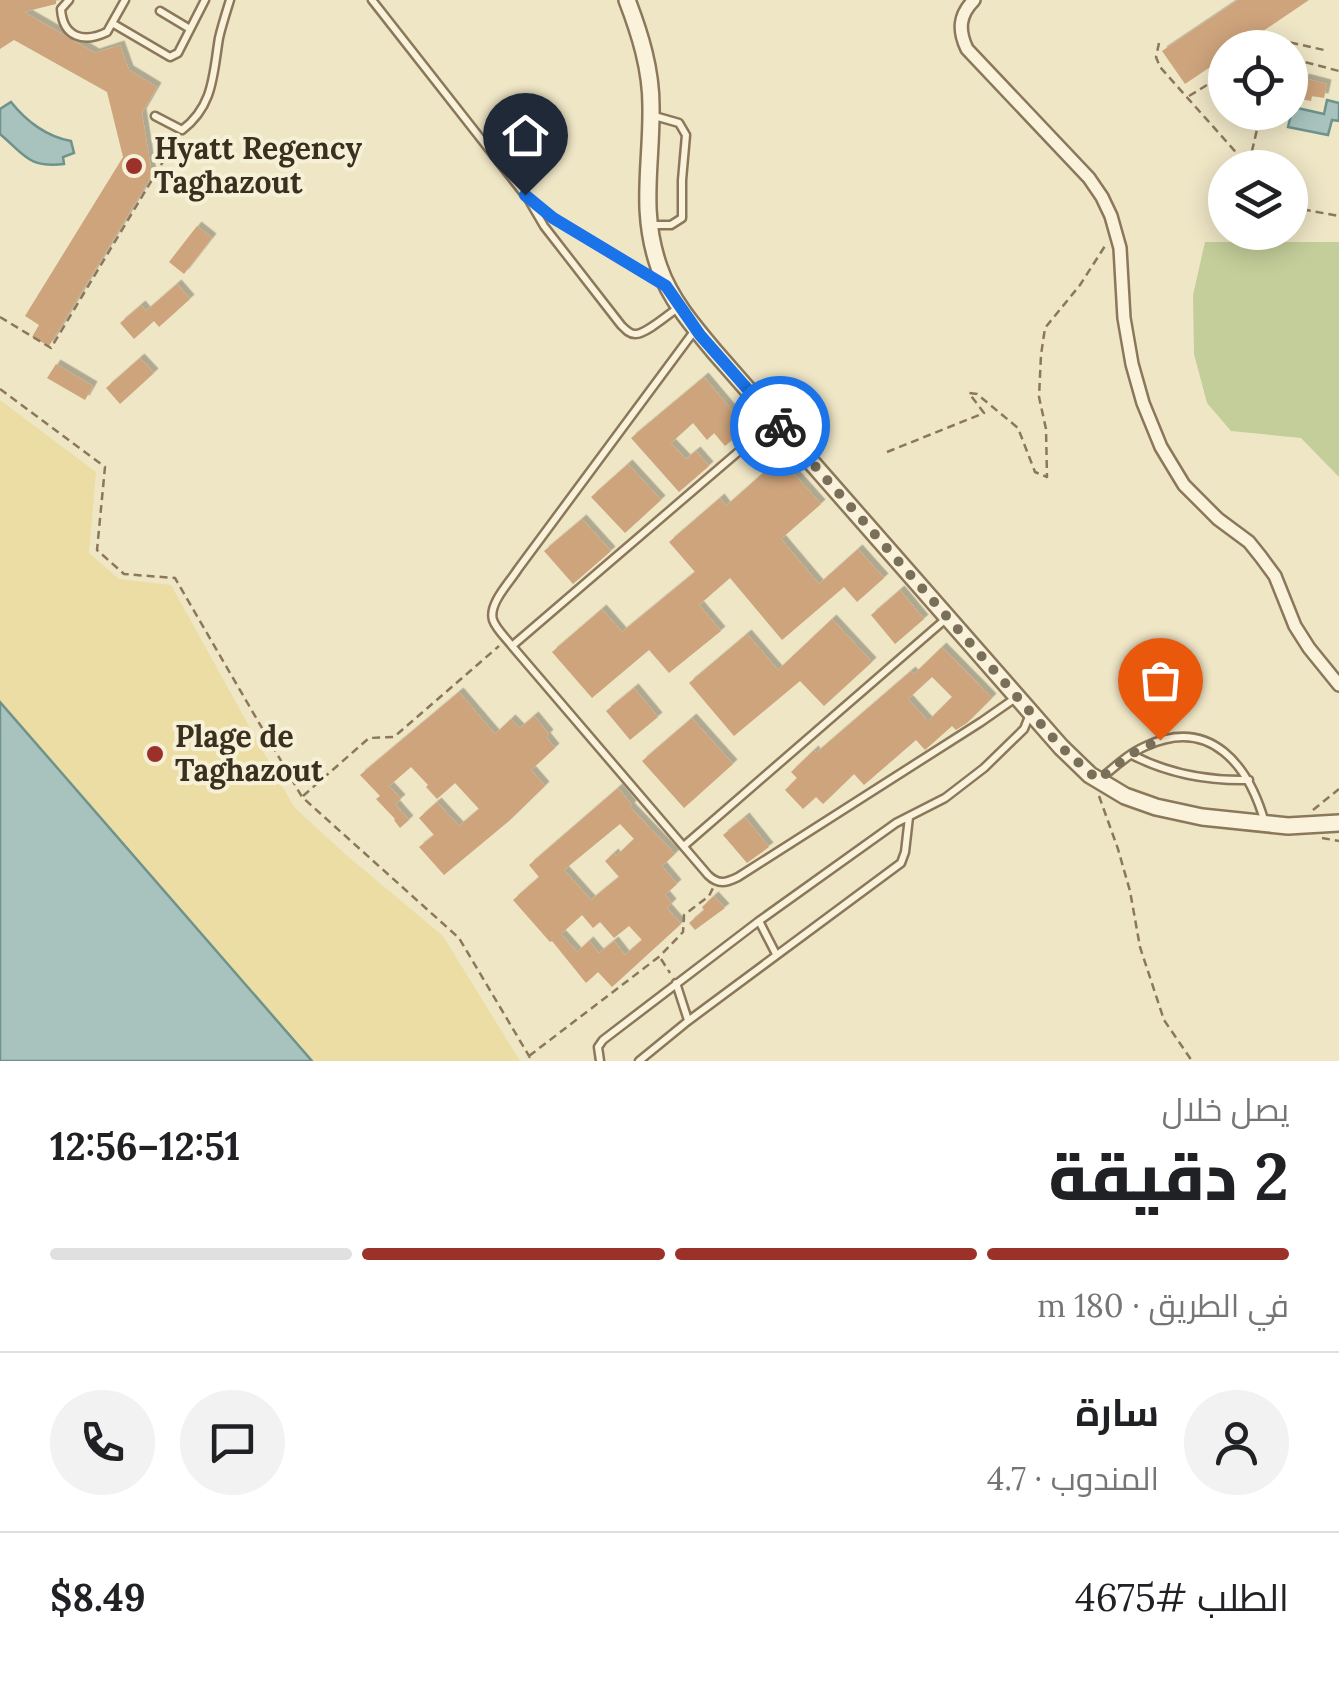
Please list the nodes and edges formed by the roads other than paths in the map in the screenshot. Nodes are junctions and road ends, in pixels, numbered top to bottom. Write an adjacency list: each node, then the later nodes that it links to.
1 (68, 0): 9 (lane)
2 (126, 0): 9 (lane)
3 (205, 0): 10 (lane)
4 (230, 0): 12 (lane)
5 (372, 0): 13 (lane)
6 (627, 0): 11 (street)
7 (974, 0): 21 (street)
8 (160, 11): 10 (lane)
9 (112, 23): 10 (lane)
10 (190, 29)
11 (651, 115): 14 (street); 14 (lane)
12 (155, 116)
13 (529, 200): 15 (lane); 16 (lane)
14 (648, 224): 15 (street)
15 (666, 286): 16 (street)
16 (680, 306): 17 (street)
17 (696, 328): 18 (street); 20 (lane)
18 (775, 420): 19 (street); 20 (lane)
19 (948, 617): 22 (street); 32 (lane)
20 (510, 643): 32 (lane)
21 (1339, 685)
22 (1016, 697): 23 (street); 32 (lane)
23 (1030, 712): 25 (street); 28 (lane)
24 (1131, 754): 25 (lane); 26 (lane); 26 (lane)
25 (1094, 778): 30 (street)
26 (1250, 780): 30 (lane)
27 (1339, 814): 31 (street)
28 (909, 817): 33 (lane); 34 (lane)
29 (1339, 823): 31 (street)
30 (1266, 824): 31 (street)
31 (1288, 826)
32 (684, 845)
33 (759, 921): 34 (lane); 35 (lane)
34 (776, 954): 36 (lane)
35 (676, 983): 36 (lane); 37 (lane)
36 (688, 1020): 38 (lane)
37 (600, 1061)
38 (639, 1061)

